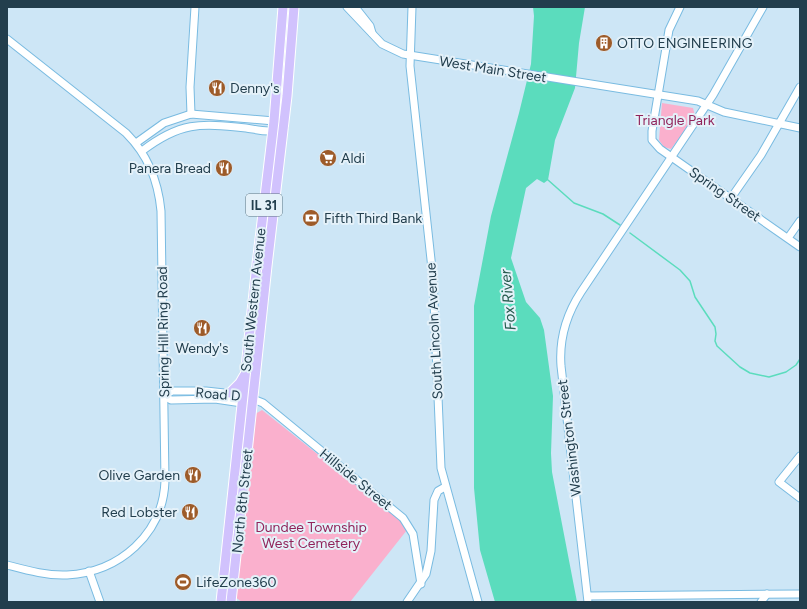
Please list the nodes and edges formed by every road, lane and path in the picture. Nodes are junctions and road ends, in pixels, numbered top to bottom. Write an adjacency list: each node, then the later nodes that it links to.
1 (195, 7): 15 (street)
2 (283, 7): 16 (main road, South Western Avenue / IL 31)
3 (294, 7): 18 (main road, South Western Avenue)
4 (347, 7): 9 (street, West Main Street)
5 (355, 7): 9 (street, West Main Street)
6 (412, 7): 11 (street, South Lincoln Avenue)
7 (680, 7): 13 (street)
8 (763, 7): 14 (street, Washington Street)
9 (372, 33): 11 (street, West Main Street)
10 (7, 39): 21 (street, Spring Hill Ring Road)
11 (410, 56): 13 (street, West Main Street); 34 (street, South Lincoln Avenue)
12 (800, 87): 17 (street)
13 (657, 94): 14 (street, West Main Street); 23 (street, Spring Street)
14 (707, 104): 17 (street, West Main Street); 23 (street, Washington Street)
15 (192, 114): 16 (street); 21 (street)
16 (274, 121): 18 (street); 20 (main road, South Western Avenue / IL 31)
17 (779, 123): 19 (street, West Main Street); 24 (street)
18 (284, 127): 20 (street); 32 (main road, South Western Avenue)
19 (800, 128)
20 (273, 131): 22 (street); 28 (main road, South Western Avenue / IL 31)
21 (136, 143): 22 (street, Spring Hill Ring Road)
22 (142, 151): 30 (street, Spring Hill Ring Road)
23 (672, 157): 24 (street, Spring Street); 43 (street, Washington Street)
24 (731, 198): 26 (street, Spring Street)
25 (800, 220): 26 (street)
26 (788, 238): 27 (street, Spring Street)
27 (800, 247)
28 (245, 373): 29 (main road); 31 (main road, South Western Avenue / IL 31)
29 (230, 393): 30 (street, Road D); 31 (street, Road D)
30 (164, 396): 31 (street, Road D); 38 (street, Spring Hill Ring Road)
31 (243, 399): 32 (street, Road D); 37 (main road, North 8th Street / IL 31)
32 (253, 399): 39 (main road, North 8th Street); 40 (street, Hillside Street)
33 (800, 456): 35 (street)
34 (445, 487): 40 (street); 48 (street, South Lincoln Avenue)
35 (800, 498)
36 (7, 564): 38 (street, Spring Hill Ring Road)
37 (225, 570): 39 (main road); 45 (main road, North 8th Street / IL 31)
38 (90, 571): 44 (street)
39 (234, 572): 46 (main road, North 8th Street)
40 (421, 584): 47 (street)
41 (767, 594): 42 (street); 43 (street); 49 (street)
42 (800, 594)
43 (588, 599)
44 (100, 602)
45 (222, 602)
46 (231, 602)
47 (407, 602)
48 (478, 602)
49 (761, 602)

